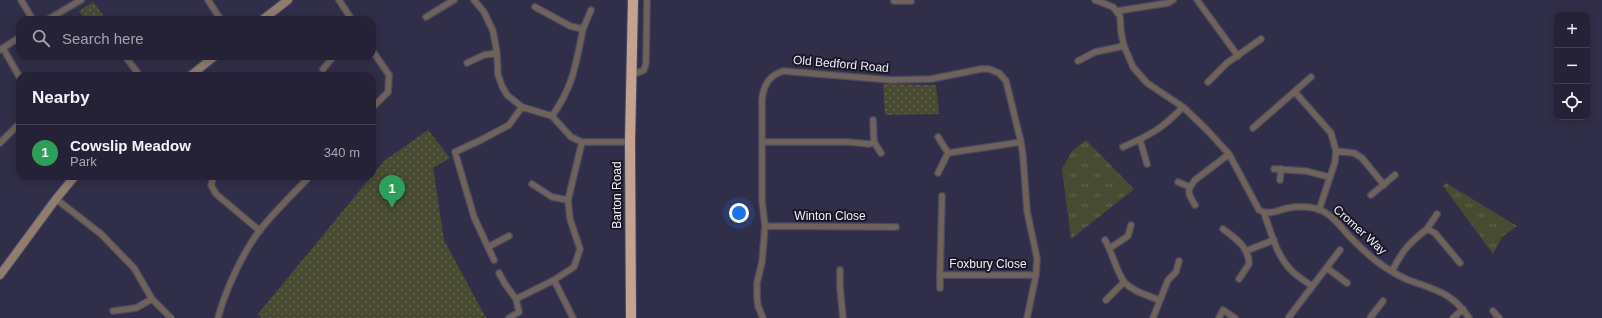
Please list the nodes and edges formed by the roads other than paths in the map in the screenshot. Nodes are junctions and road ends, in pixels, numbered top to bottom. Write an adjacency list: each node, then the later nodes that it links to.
1 (21, 0): 18 (street)
2 (81, 0): 19 (street)
3 (208, 0): 20 (street)
4 (288, 0): 21 (street)
5 (339, 0): 22 (street)
6 (454, 0): 23 (street)
7 (474, 0): 29 (street)
8 (633, 0): 41 (highway, Barton Road)
9 (647, 0): 41 (street)
10 (894, 0): 11 (street)
11 (911, 0)
12 (1095, 0): 17 (street)
13 (1173, 0): 17 (street)
14 (1197, 0): 31 (street)
15 (535, 7): 24 (street)
16 (591, 10): 24 (street)
17 (1117, 11): 27 (street)
18 (31, 16)
19 (54, 16)
20 (218, 16)
21 (267, 16)
22 (349, 16)
23 (426, 17)
24 (583, 30): 48 (street)
25 (1261, 39): 31 (street)
26 (16, 40): 28 (street)
27 (1124, 46): 35 (street); 47 (street)
28 (1, 49): 38 (street)
29 (497, 53): 36 (street); 46 (street)
30 (376, 56): 45 (street)
31 (1238, 56): 43 (street)
32 (128, 60): 39 (street)
33 (210, 60): 40 (street)
34 (330, 60): 37 (street)
35 (1078, 61)
36 (467, 63)
37 (322, 69)
38 (16, 72)
39 (137, 72)
40 (195, 72)
41 (631, 72): 55 (highway, Barton Road)
42 (1311, 77): 44 (street)
43 (1208, 82)
44 (1295, 92): 51 (street); 61 (street)
45 (376, 104)
46 (522, 106): 48 (street); 96 (street)
47 (1183, 107): 53 (street); 64 (street)
48 (552, 116): 54 (street)
49 (873, 120): 57 (street)
50 (16, 128): 59 (street)
51 (1253, 128)
52 (938, 137): 63 (street)
53 (1140, 140): 60 (street); 65 (street)
54 (582, 142): 55 (street); 82 (street)
55 (630, 142): 129 (highway, Barton Road)
56 (762, 142): 57 (street); 58 (street, Old Bedford Road); 88 (street, Old Bedford Road)
57 (874, 142): 62 (street)
58 (1021, 142): 63 (street); 109 (street, Old Bedford Road)
59 (0, 143)
60 (1122, 146)
61 (1336, 151): 70 (street); 77 (street)
62 (881, 153)
63 (948, 153): 68 (street)
64 (1229, 154): 78 (street); 85 (street)
65 (1147, 164)
66 (1274, 169): 67 (street)
67 (1281, 169): 70 (street); 74 (street)
68 (938, 173)
69 (1395, 175): 77 (street)
70 (1329, 177): 84 (street)
71 (72, 180): 81 (street)
72 (213, 180): 92 (street)
73 (306, 180): 92 (street)
74 (1280, 180)
75 (1178, 182): 78 (street)
76 (532, 184): 82 (street)
77 (1384, 185): 79 (street)
78 (1190, 187): 83 (street)
79 (1371, 195)
80 (942, 196): 108 (street, Foxbury Close)
81 (56, 198): 107 (street); 116 (street)
82 (568, 200): 111 (street)
83 (1195, 205)
84 (1319, 210): 85 (street, Cromer Way); 105 (street, Cromer Way)
85 (1264, 213): 95 (street)
86 (1437, 214): 91 (street)
87 (1132, 225): 97 (street)
88 (765, 226): 89 (street, Winton Close); 130 (street, Old Bedford Road)
89 (896, 227)
90 (1223, 229): 99 (street)
91 (1427, 229): 102 (street); 105 (street)
92 (260, 231): 126 (street)
93 (509, 236): 96 (street)
94 (1105, 240): 97 (street)
95 (1274, 240): 99 (street); 114 (street)
96 (488, 247): 100 (street)
97 (1110, 248): 112 (street)
98 (1340, 250): 103 (street)
99 (1246, 251): 110 (street)
100 (494, 260)
101 (1179, 261): 119 (street)
102 (1460, 263)
103 (1327, 268): 113 (street); 114 (street)
104 (840, 270): 131 (street)
105 (1392, 271): 121 (street, Cromer Way)
106 (499, 273): 117 (street)
107 (0, 275)
108 (940, 275): 109 (street, Foxbury Close); 115 (street, Foxbury Close)
109 (1036, 275): 132 (street, Old Bedford Road)
110 (1239, 279)
111 (554, 280): 117 (street); 128 (street)
112 (1124, 282): 118 (street); 119 (street)
113 (1347, 283)
114 (1312, 286): 124 (street)
115 (940, 288)
116 (152, 299): 122 (street); 125 (street)
117 (516, 299): 127 (street)
118 (1106, 300)
119 (1159, 300): 133 (street)
120 (1383, 301): 136 (street)
121 (1463, 309): 137 (street); 138 (street, Cromer Way)
122 (113, 311)
123 (1493, 311): 139 (street)
124 (1289, 317)
125 (171, 318)
126 (218, 318)
127 (509, 318)
128 (573, 318)
129 (631, 318)
130 (763, 318)
131 (843, 318)
132 (1027, 318)
133 (1153, 318)
134 (1218, 318): 135 (street)
135 (1235, 318)
136 (1370, 318)
137 (1453, 318)
138 (1469, 318)
139 (1499, 318)

